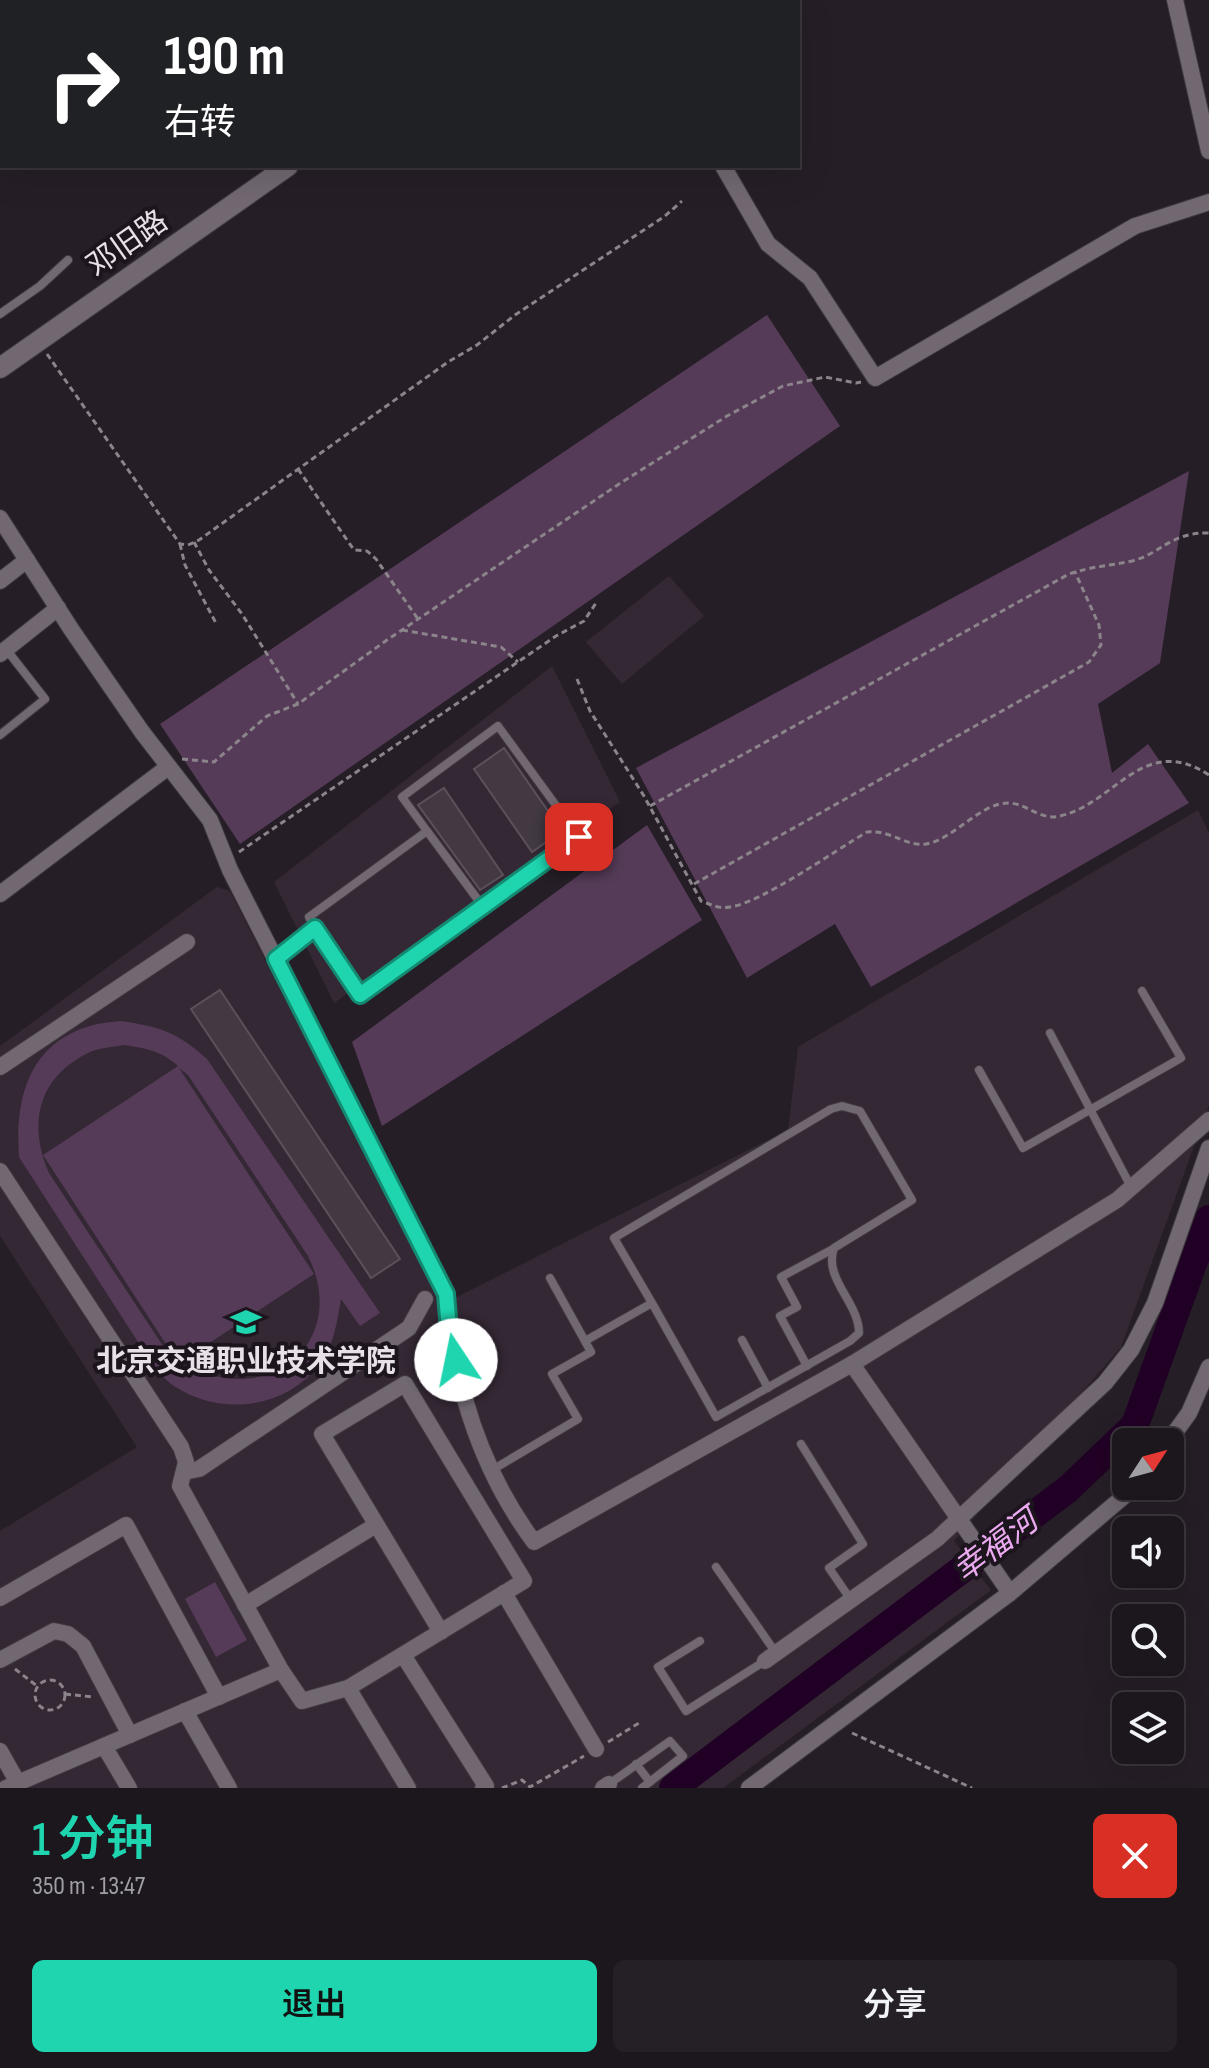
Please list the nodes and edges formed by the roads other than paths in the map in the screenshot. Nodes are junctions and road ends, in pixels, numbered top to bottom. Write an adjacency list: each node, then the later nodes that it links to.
1 (1175, 0): 2 (street)
2 (1209, 151)
3 (285, 168): 8 (street, 邓旧路)
4 (724, 168): 5 (street)
5 (1209, 202)
6 (68, 260): 7 (lane)
7 (0, 314)
8 (0, 368)
9 (0, 518): 10 (street)
10 (27, 560): 11 (street); 12 (street)
11 (0, 581)
12 (58, 608): 13 (street); 15 (street)
13 (3, 651): 14 (lane)
14 (0, 735)
15 (168, 767): 17 (street); 21 (street)
16 (427, 831): 18 (lane); 18 (lane); 19 (lane)
17 (0, 894)
18 (484, 908): 19 (lane)
19 (315, 928): 21 (lane)
20 (187, 942): 24 (street)
21 (276, 959): 43 (street)
22 (1142, 991): 26 (lane)
23 (1050, 1033): 26 (lane)
24 (0, 1067)
25 (979, 1070): 26 (lane)
26 (1091, 1110): 30 (lane)
27 (1209, 1120): 30 (street)
28 (1209, 1148): 46 (street)
29 (0, 1171): 44 (street)
30 (1132, 1187): 37 (street)
31 (834, 1248): 34 (lane); 38 (lane); 38 (lane)
32 (550, 1278): 36 (lane)
33 (425, 1299): 44 (street)
34 (652, 1303): 36 (lane); 40 (lane)
35 (742, 1340): 40 (lane)
36 (585, 1341): 43 (lane)
37 (852, 1364): 43 (street); 46 (street)
38 (807, 1366): 40 (lane)
39 (1209, 1367): 41 (street)
40 (768, 1388)
41 (1178, 1428)
42 (801, 1444): 52 (lane)
43 (492, 1470)
44 (184, 1472): 53 (street)
45 (1120, 1500): 50 (street)
46 (960, 1519): 50 (street); 52 (street)
47 (376, 1525): 49 (street); 53 (street); 54 (street)
48 (716, 1567): 57 (lane)
49 (504, 1593): 54 (street); 65 (street)
50 (1010, 1593): 75 (street)
51 (0, 1598): 61 (street)
52 (851, 1600): 57 (street)
53 (245, 1605): 59 (street)
54 (441, 1632): 56 (street)
55 (700, 1641): 57 (lane)
56 (403, 1655): 60 (street); 74 (street)
57 (770, 1657)
58 (2, 1659): 63 (street)
59 (281, 1670): 60 (street); 61 (street)
60 (348, 1688): 73 (street)
61 (219, 1697): 62 (street)
62 (185, 1711): 63 (street); 72 (street)
63 (130, 1735): 64 (street)
64 (104, 1746): 69 (street); 71 (street)
65 (596, 1749)
66 (0, 1751): 69 (street)
67 (636, 1764): 68 (lane); 68 (lane); 70 (lane)
68 (646, 1785)
69 (12, 1786)
70 (606, 1786)
71 (129, 1788)
72 (229, 1788)
73 (408, 1788)
74 (483, 1788)
75 (749, 1788)

